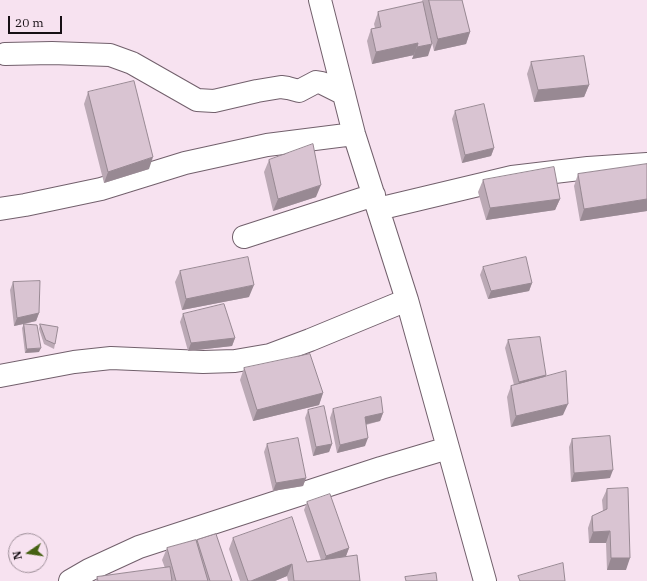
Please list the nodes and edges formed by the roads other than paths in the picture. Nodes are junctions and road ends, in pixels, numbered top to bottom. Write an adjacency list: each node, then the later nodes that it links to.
1 (320, 0): 3 (street)
2 (5, 54): 3 (street)
3 (344, 94): 4 (street)
4 (354, 134): 6 (street); 7 (street)
5 (647, 164): 6 (street)
6 (376, 202): 8 (street); 9 (street)
7 (0, 209)
8 (244, 238)
9 (407, 300): 10 (street); 11 (street)
10 (0, 376)
11 (448, 448): 12 (street); 13 (street)
12 (70, 581)
13 (485, 581)

